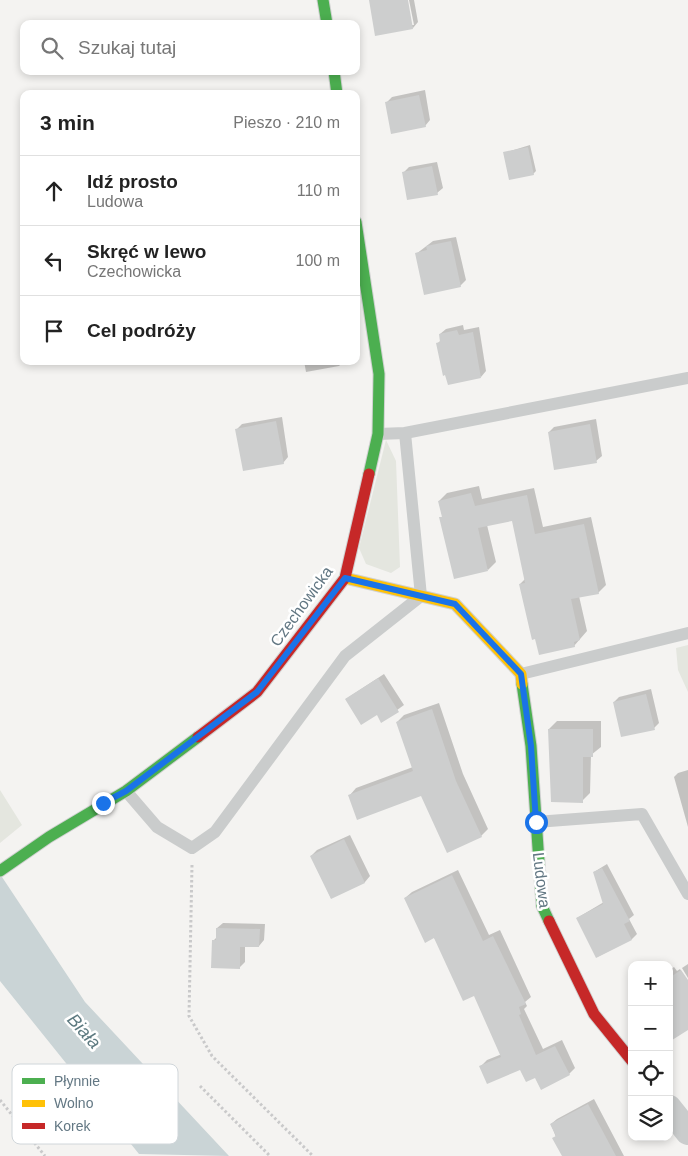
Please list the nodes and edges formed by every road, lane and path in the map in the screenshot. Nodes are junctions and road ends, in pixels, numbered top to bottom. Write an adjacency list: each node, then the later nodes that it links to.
1 (323, 0): 2 (street)
2 (326, 20)
3 (335, 75): 4 (street)
4 (336, 90)
5 (360, 248): 7 (street, Czechowicka)
6 (688, 378): 8 (lane)
7 (378, 434): 8 (lane); 9 (street, Czechowicka)
8 (405, 434): 10 (lane)
9 (345, 578): 10 (street); 13 (street, Czechowicka)
10 (421, 596): 12 (street); 15 (lane)
11 (688, 633): 12 (lane)
12 (521, 674): 14 (street, Ludowa)
13 (126, 791): 15 (lane); 16 (street, Czechowicka)
14 (536, 822): 17 (lane); 18 (street, Ludowa)
15 (192, 848): 27 (path)
16 (0, 871)
17 (688, 894)
18 (628, 1056)
19 (200, 1086): 26 (path)
20 (0, 1100): 22 (path)
21 (673, 1113): 23 (street)
22 (12, 1115)
23 (688, 1132)
24 (35, 1144): 25 (path)
25 (45, 1156)
26 (270, 1156)
27 (313, 1156)

